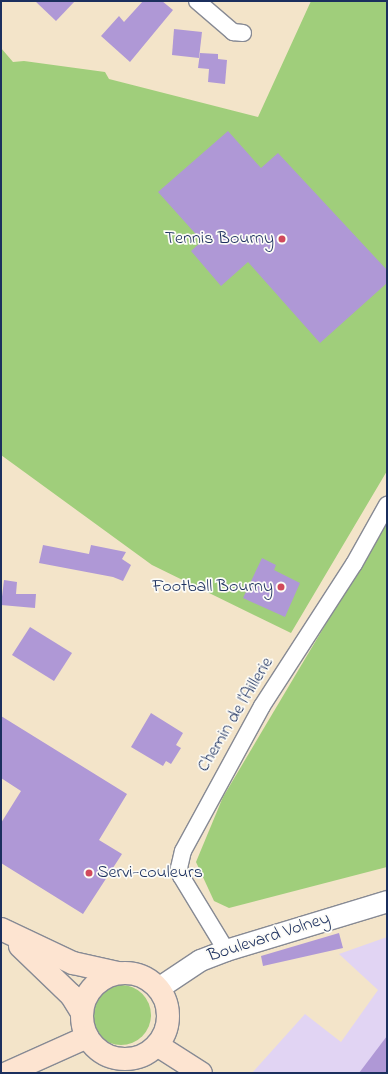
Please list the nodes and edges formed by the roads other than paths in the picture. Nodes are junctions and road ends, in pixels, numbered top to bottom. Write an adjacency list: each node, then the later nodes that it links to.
1 (197, 1): 2 (street)
2 (243, 33)
3 (387, 505): 6 (street, Chemin de l'Aillerie)
4 (387, 901): 6 (street, Boulevard Volney)
5 (1, 929): 7 (main road); 9 (main road)
6 (226, 950): 8 (street, Boulevard Volney)
7 (118, 973): 8 (main road); 9 (main road)
8 (158, 988): 11 (main road)
9 (82, 1011): 10 (main road)
10 (87, 1037): 11 (main road); 12 (main road)
11 (157, 1045): 13 (main road)
12 (7, 1073)
13 (201, 1073)

